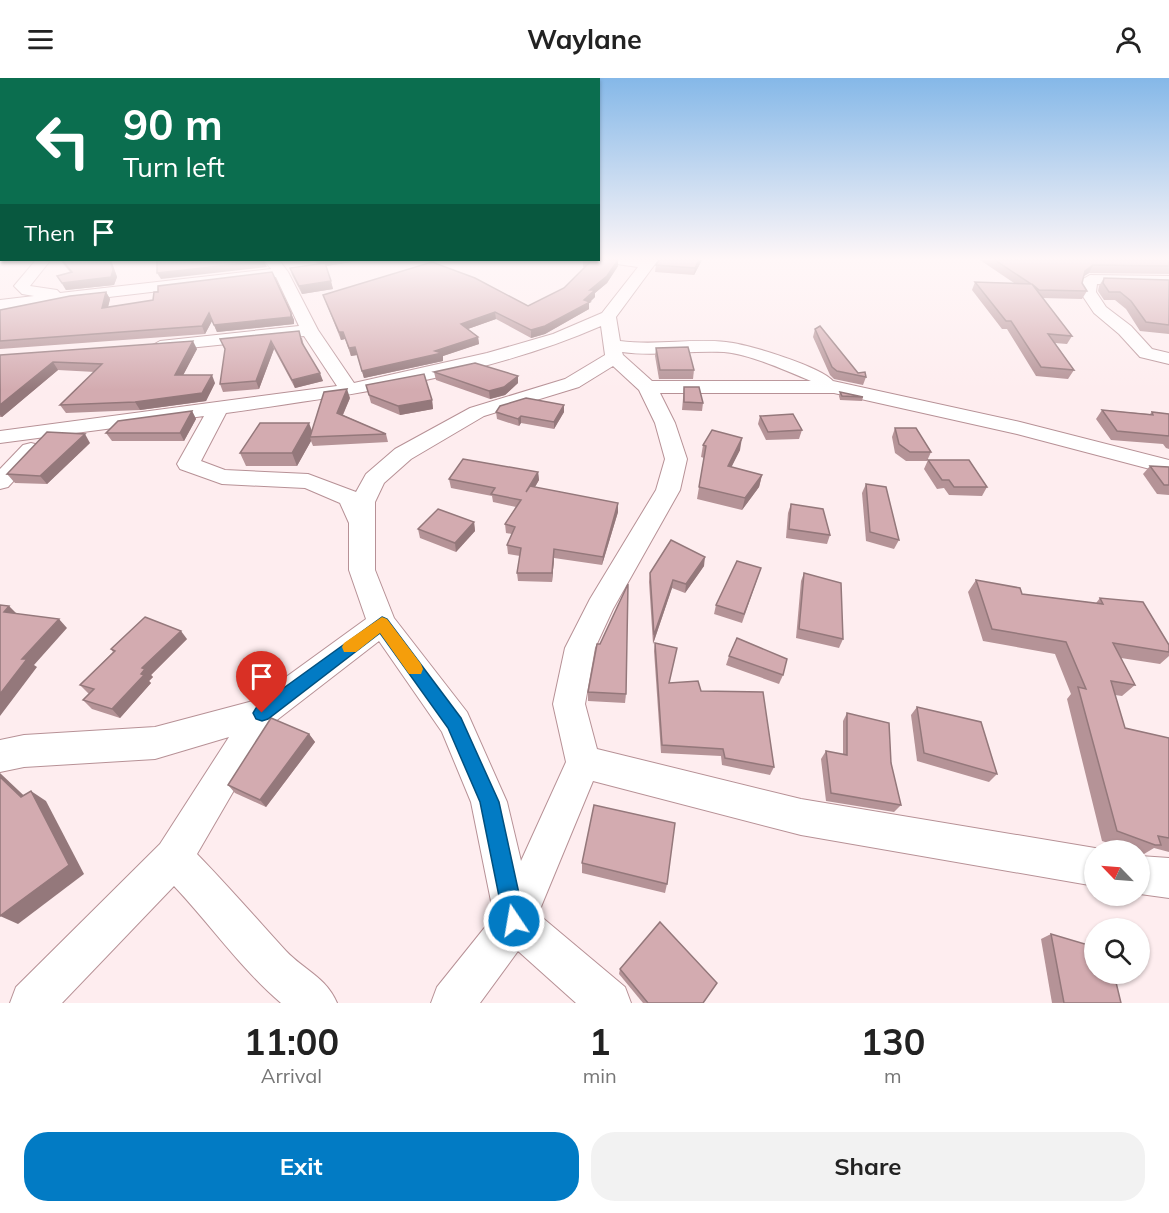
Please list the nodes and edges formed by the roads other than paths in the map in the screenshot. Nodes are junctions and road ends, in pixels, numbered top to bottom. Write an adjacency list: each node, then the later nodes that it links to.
1 (295, 303): 4 (street)
2 (630, 303): 5 (street)
3 (1095, 303): 7 (street)
4 (309, 330): 6 (street); 10 (street)
5 (612, 340): 8 (street); 9 (street); 10 (street); 16 (street)
6 (146, 348)
7 (1169, 359)
8 (647, 387): 9 (street); 20 (street)
9 (834, 387): 14 (street)
10 (349, 390): 11 (street)
11 (218, 409): 12 (street); 16 (street)
12 (47, 432): 13 (street); 15 (street)
13 (0, 437)
14 (1169, 467)
15 (0, 482)
16 (361, 523): 17 (street)
17 (382, 624): 18 (street); 25 (street)
18 (262, 713): 19 (street); 21 (street)
19 (0, 756)
20 (583, 762): 22 (street); 25 (street)
21 (174, 858): 26 (street); 27 (street)
22 (1084, 865)
23 (1150, 876): 24 (street)
24 (1169, 878)
25 (514, 921): 28 (street); 29 (street)
26 (32, 1003)
27 (315, 1003)
28 (453, 1003)
29 (609, 1003)

